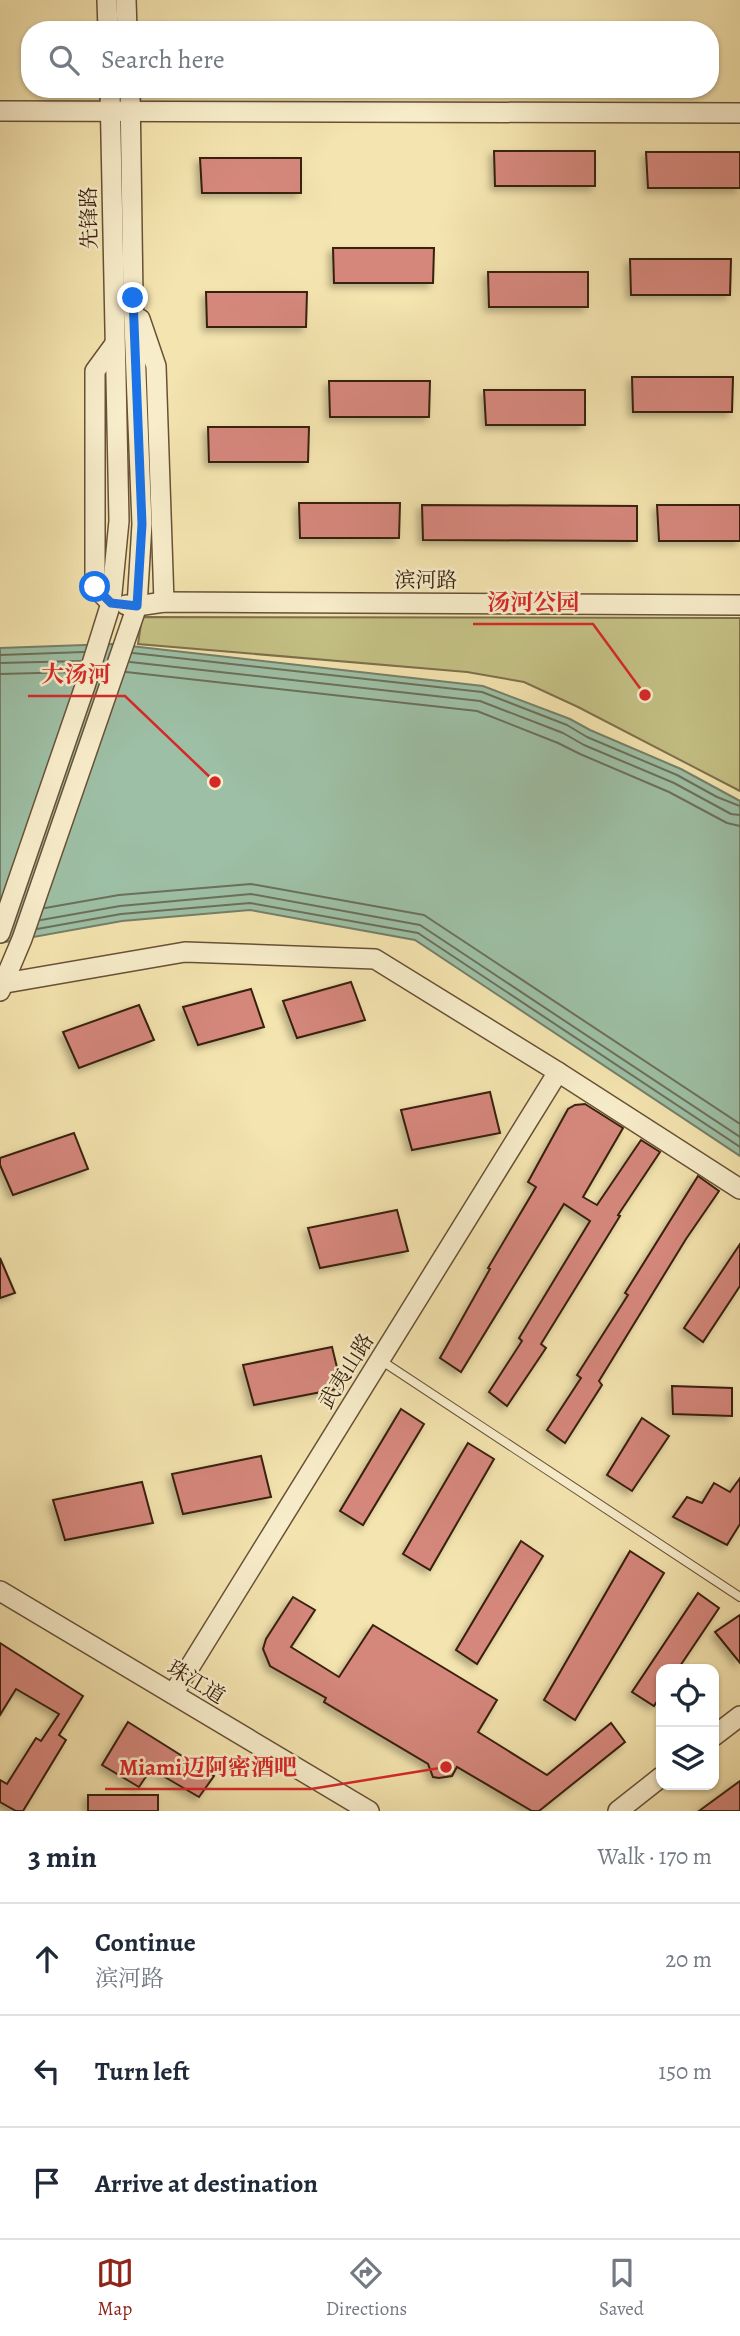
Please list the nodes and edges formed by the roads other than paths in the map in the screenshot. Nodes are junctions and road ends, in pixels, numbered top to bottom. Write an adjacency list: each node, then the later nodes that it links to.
1 (107, 0): 3 (street)
2 (126, 0): 4 (street)
3 (108, 21)
4 (127, 21)
5 (110, 98): 7 (street, 先锋路)
6 (130, 98): 9 (street)
7 (110, 110): 8 (street); 9 (street); 13 (street, 先锋路)
8 (0, 111)
9 (131, 111): 10 (street); 11 (street)
10 (740, 113)
11 (133, 298): 12 (street); 15 (street)
12 (164, 602): 14 (street, 滨河路); 15 (street, 滨河路)
13 (111, 603): 15 (street, 滨河路); 16 (street, 先锋路)
14 (740, 605)
15 (137, 606): 17 (street)
16 (0, 933)
17 (1, 986): 18 (street)
18 (558, 1072): 19 (street); 23 (street, 武夷山路)
19 (740, 1189)
20 (388, 1365): 22 (lane)
21 (0, 1591): 23 (street, 珠江道)
22 (740, 1597)
23 (173, 1695): 27 (street, 珠江道)
24 (740, 1716): 25 (street)
25 (719, 1732)
26 (656, 1781): 28 (street)
27 (369, 1811)
28 (618, 1811)

